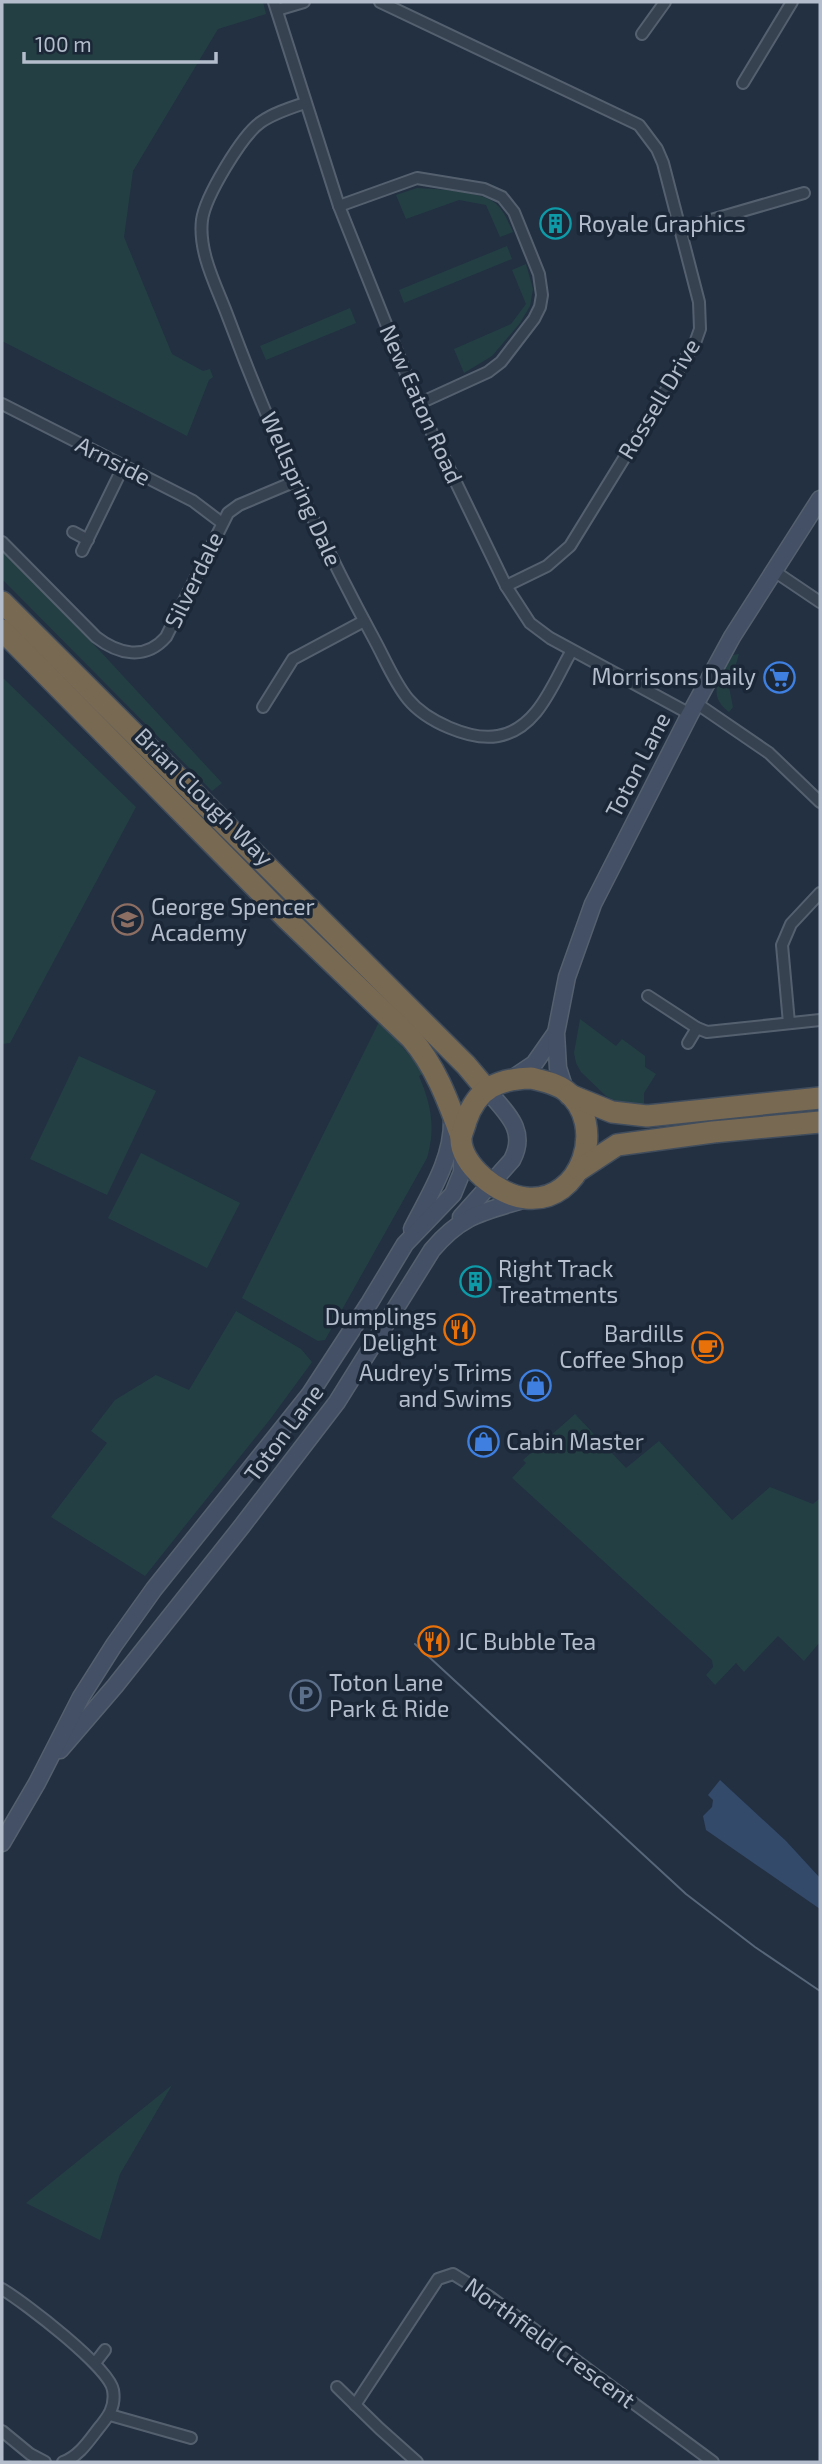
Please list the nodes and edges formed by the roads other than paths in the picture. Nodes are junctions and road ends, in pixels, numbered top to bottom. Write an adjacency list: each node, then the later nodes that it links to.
1 (304, 2): 5 (street)
2 (380, 2): 11 (street, Rossell Drive)
3 (665, 2): 6 (street)
4 (792, 2): 7 (street)
5 (276, 6): 8 (street, New Eaton Road)
6 (642, 34)
7 (743, 83)
8 (305, 103): 10 (street, New Eaton Road); 15 (street, Wellspring Dale)
9 (804, 193): 11 (street)
10 (339, 206): 13 (street, New Eaton Road); 13 (street)
11 (680, 229): 23 (street, Rossell Drive)
12 (2, 404): 14 (street, Arnside)
13 (418, 404): 23 (street, New Eaton Road)
14 (123, 467): 17 (street, Arnside); 19 (street)
15 (296, 481): 17 (street, Silverdale); 26 (street, Wellspring Dale)
16 (820, 499): 22 (main road, Toton Lane)
17 (222, 523): 20 (street, Silverdale)
18 (73, 532): 19 (street)
19 (88, 540): 21 (street)
20 (2, 542)
21 (82, 551)
22 (774, 571): 24 (street); 30 (main road, Toton Lane)
23 (506, 586): 28 (street, New Eaton Road)
24 (820, 601)
25 (2, 602): 40 (highway, Brian Clough Way)
26 (364, 621): 28 (street, Wellspring Dale); 29 (street)
27 (2, 630): 43 (highway, Brian Clough Way)
28 (571, 652): 30 (street, New Eaton Road)
29 (263, 707)
30 (693, 709): 31 (street, New Eaton Road); 37 (main road, Toton Lane)
31 (820, 802)
32 (820, 893): 35 (street)
33 (648, 996): 36 (street)
34 (820, 1020): 35 (street)
35 (789, 1023): 36 (street)
36 (697, 1028): 38 (street)
37 (556, 1033): 39 (main road, Toton Lane); 41 (main road, Toton Lane)
38 (688, 1043)
39 (511, 1079): 40 (highway); 41 (highway)
40 (487, 1090): 45 (highway); 47 (main road)
41 (568, 1093): 42 (highway); 46 (highway)
42 (820, 1098)
43 (451, 1108): 45 (highway, Brian Clough Way); 50 (main road)
44 (820, 1122): 46 (highway)
45 (462, 1141): 47 (highway, Brian Clough Way); 50 (main road, Toton Lane)
46 (579, 1170): 48 (highway)
47 (491, 1185): 48 (highway); 49 (main road)
48 (527, 1199): 49 (main road, Toton Lane)
49 (451, 1228): 51 (main road, Toton Lane)
50 (405, 1244): 51 (main road, Toton Lane)
51 (37, 1783): 52 (main road)
52 (2, 1843)
53 (2, 2289): 55 (street)
54 (105, 2350): 55 (street)
55 (94, 2363): 58 (street)
56 (337, 2387): 57 (street)
57 (355, 2405): 63 (street); 64 (street, Northfield Crescent)
58 (110, 2415): 60 (street); 62 (street)
59 (2, 2431): 61 (street)
60 (191, 2438)
61 (46, 2462)
62 (63, 2462)
63 (418, 2462)
64 (713, 2462)

